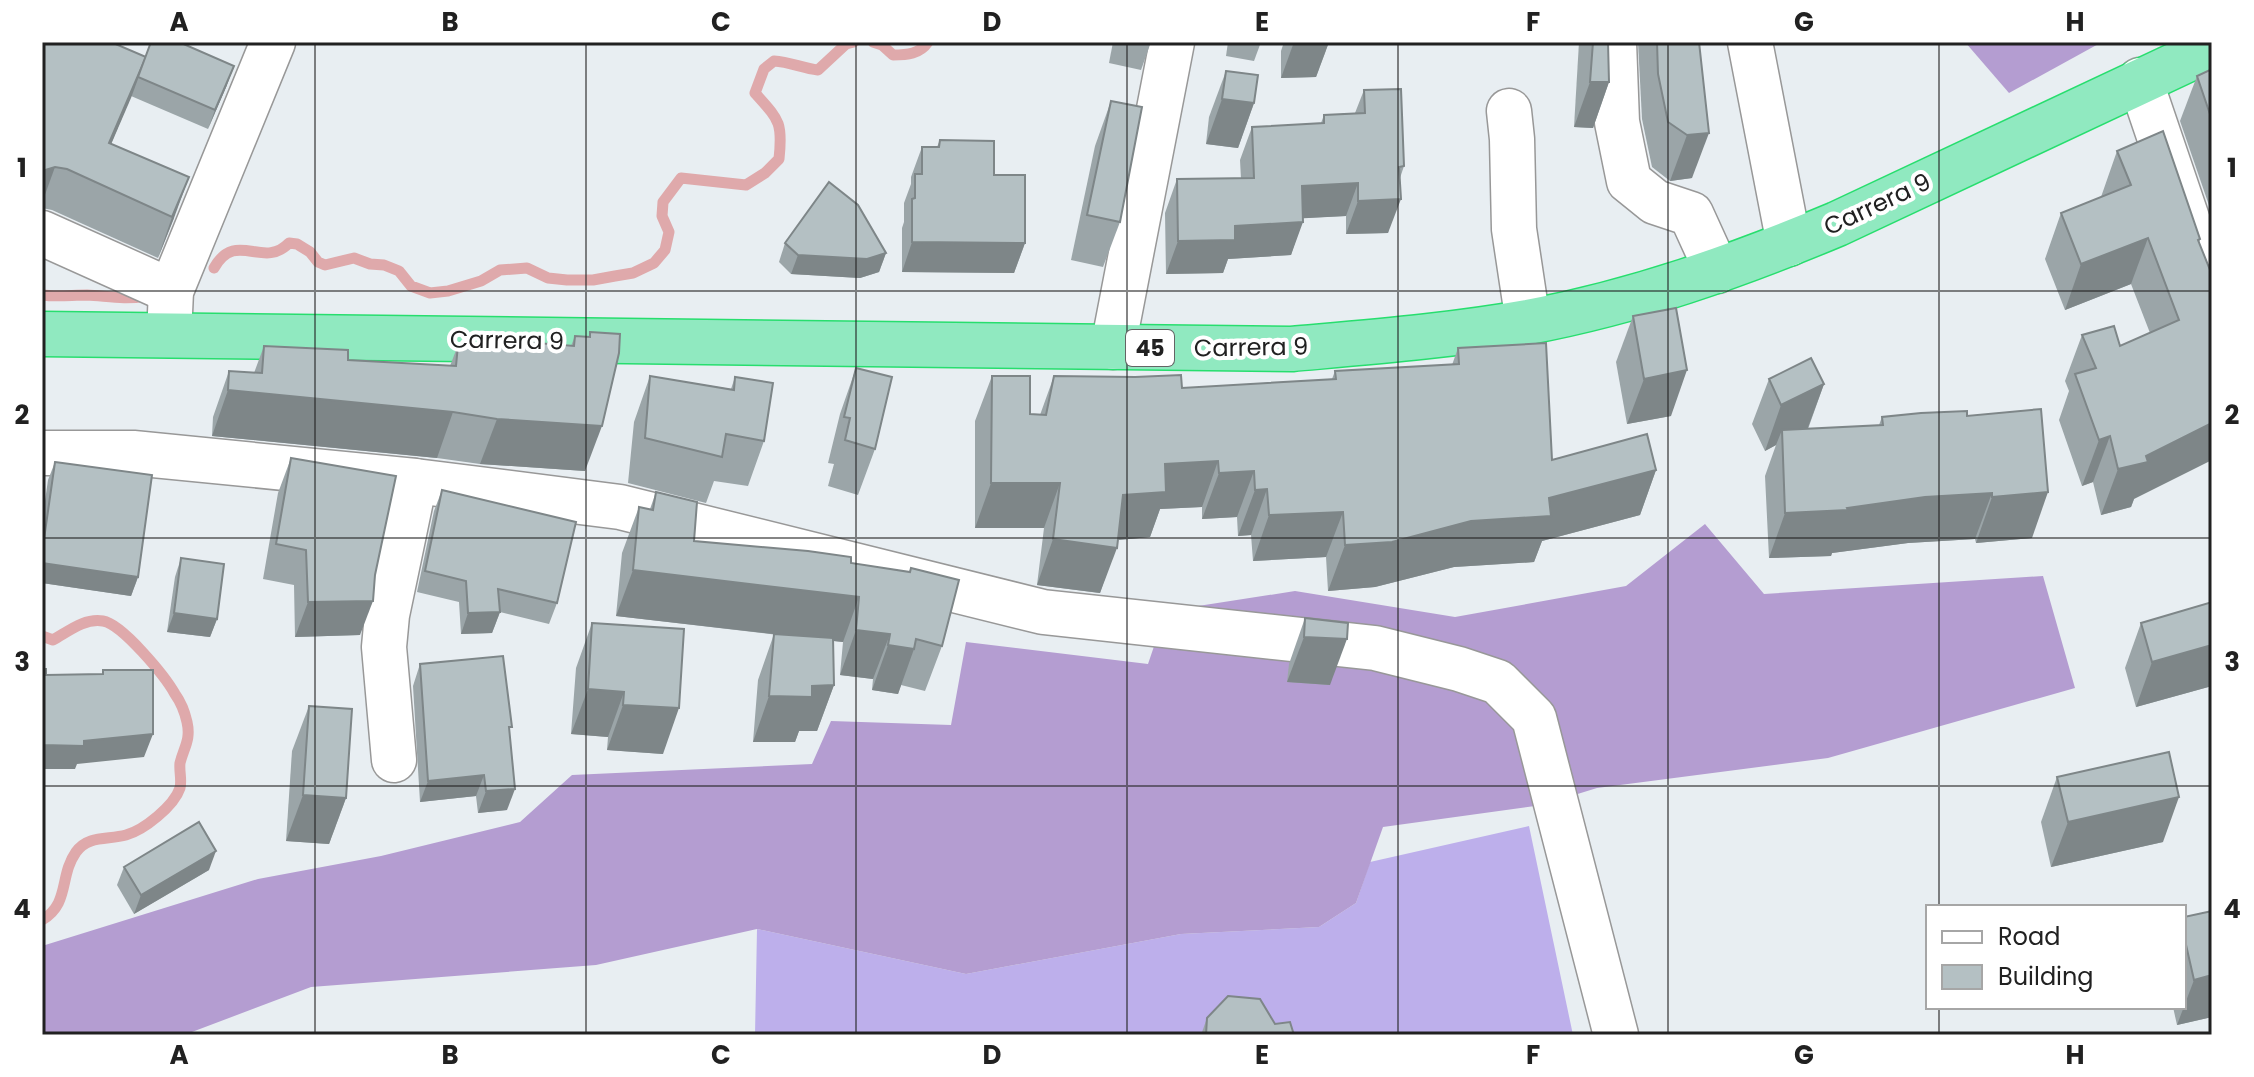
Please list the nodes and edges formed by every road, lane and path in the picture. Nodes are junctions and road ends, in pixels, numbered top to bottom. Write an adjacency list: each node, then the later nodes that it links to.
1 (273, 42): 11 (street)
2 (1172, 42): 16 (street)
3 (1614, 42): 10 (street)
4 (1750, 42): 9 (street)
5 (2204, 47): 6 (highway, Carrera 9 / 45)
6 (2140, 80): 9 (highway, Carrera 9 / 45); 12 (street)
7 (1509, 111): 13 (street)
8 (42, 233): 11 (street)
9 (1789, 244): 10 (highway, Carrera 9 / 45)
10 (1717, 271): 13 (highway, Carrera 9 / 45)
11 (171, 291): 15 (street)
12 (2212, 292)
13 (1528, 322): 16 (highway, Carrera 9 / 45)
14 (42, 334): 15 (highway, Carrera 9 / 45)
15 (169, 335): 16 (highway, Carrera 9 / 45)
16 (1113, 347)
17 (42, 453): 18 (street)
18 (415, 481): 19 (street); 20 (street)
19 (394, 760)
20 (1614, 1029)

